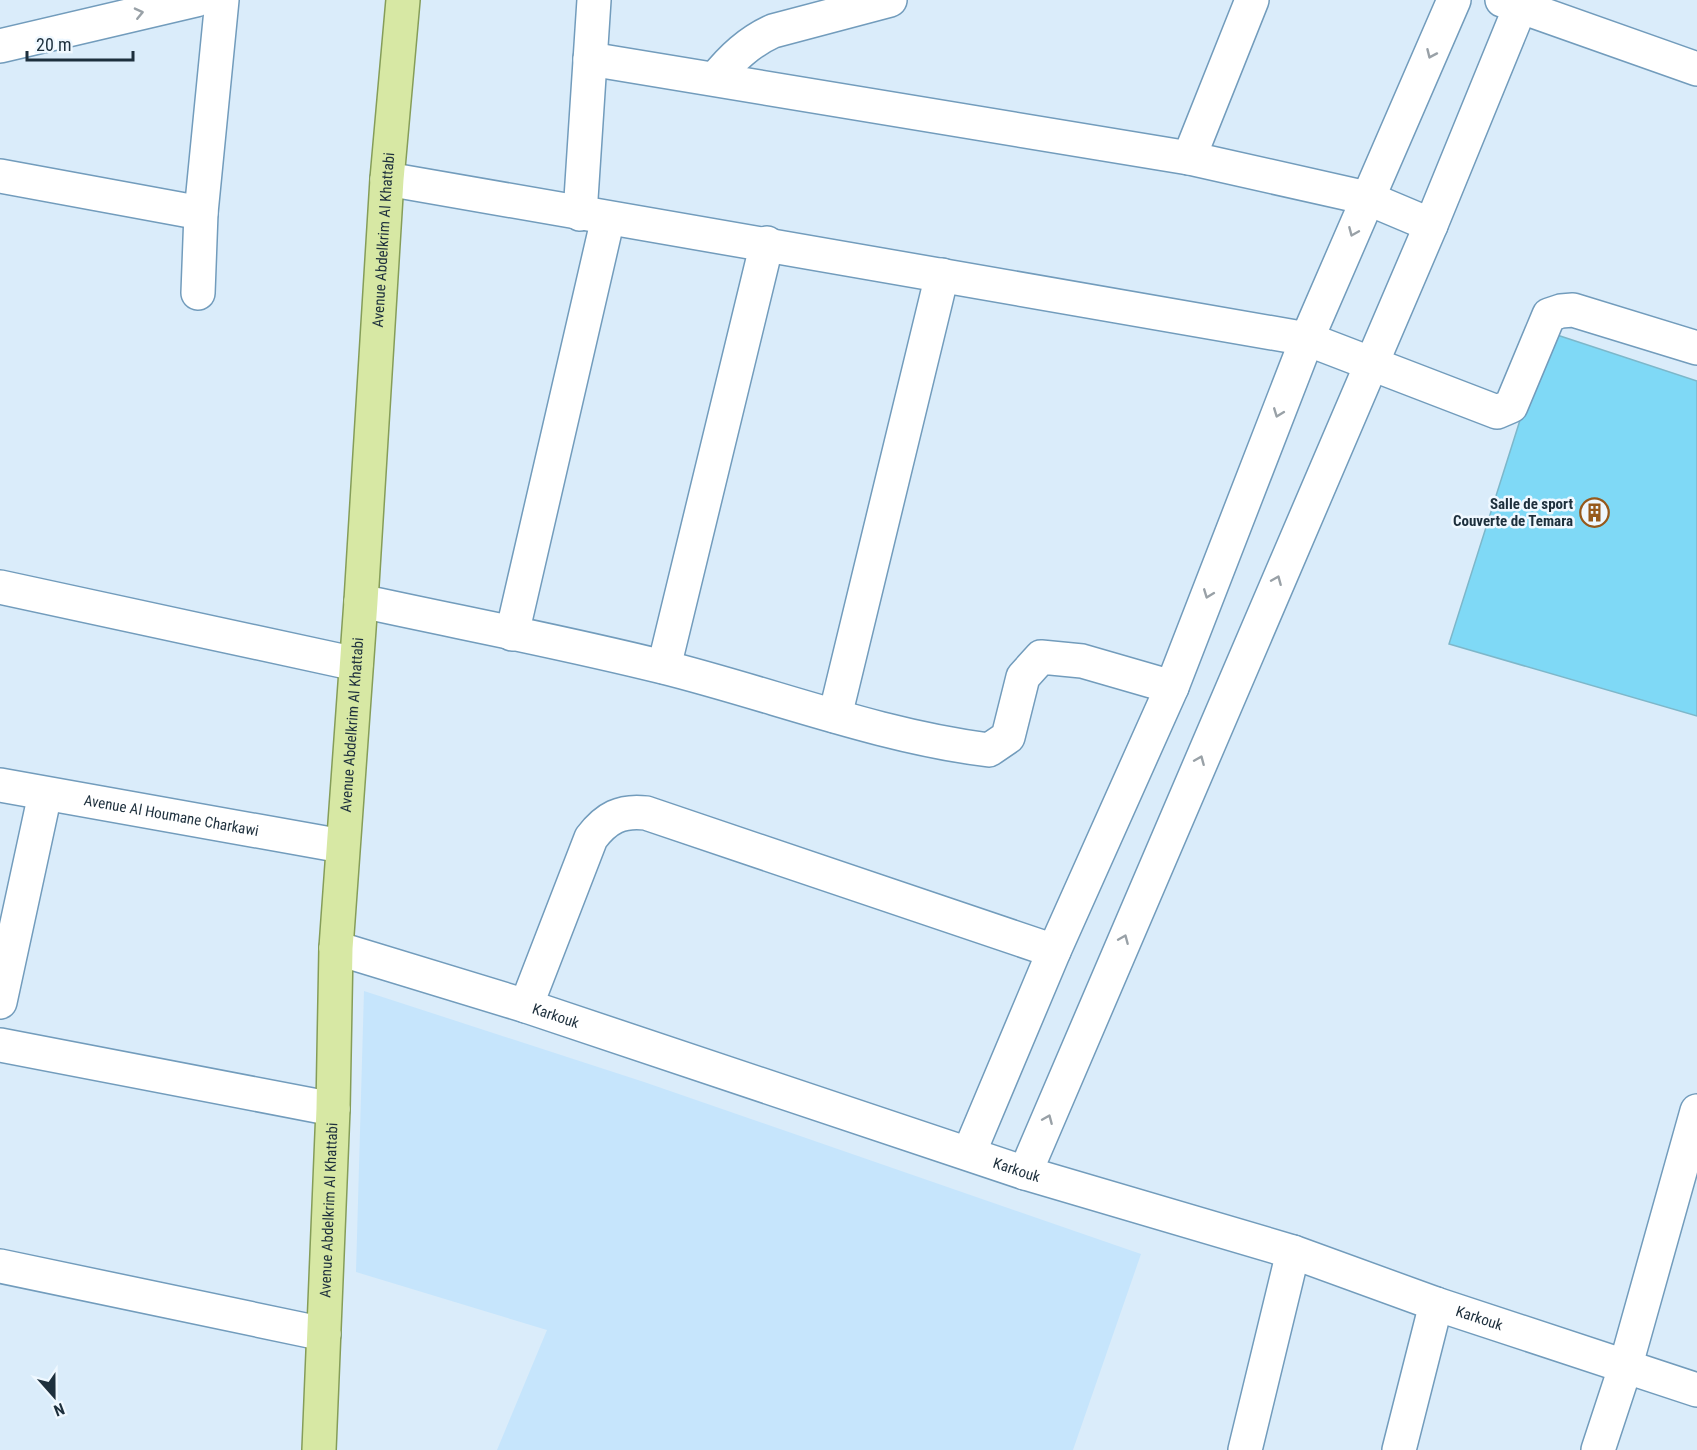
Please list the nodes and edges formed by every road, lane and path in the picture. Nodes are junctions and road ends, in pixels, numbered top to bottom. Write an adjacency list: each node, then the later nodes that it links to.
1 (196, 0): 9 (street, one-way to 1)
2 (222, 0): 17 (street)
3 (403, 0): 15 (main road, Avenue Abdelkrim Al Khattabi)
4 (594, 0): 10 (street)
5 (890, 0): 12 (street)
6 (1252, 0): 13 (street)
7 (1454, 0): 16 (street, one-way to 16)
8 (1515, 2): 11 (street); 19 (street)
9 (0, 46)
10 (590, 59): 12 (street); 18 (street)
11 (1697, 69)
12 (716, 79): 13 (street)
13 (1189, 158): 16 (street)
14 (0, 176): 17 (street)
15 (387, 179): 18 (street); 27 (main road, Avenue Abdelkrim Al Khattabi)
16 (1367, 198): 19 (street); 23 (street, one-way to 23)
17 (201, 213): 22 (street)
18 (594, 216): 20 (street); 28 (street)
19 (1431, 225): 25 (street)
20 (767, 243): 21 (street); 30 (street)
21 (942, 275): 23 (street); 32 (street)
22 (198, 292)
23 (1307, 339): 25 (street); 31 (street, one-way to 31)
24 (1697, 348): 25 (street)
25 (1371, 363): 44 (street, one-way to 25)
26 (0, 587): 29 (street)
27 (361, 601): 28 (street); 29 (main road, Avenue Abdelkrim Al Khattabi)
28 (513, 634): 30 (street)
29 (356, 664): 35 (main road, Avenue Abdelkrim Al Khattabi)
30 (664, 667): 32 (street)
31 (1172, 687): 32 (street); 37 (street)
32 (835, 716)
33 (0, 785): 34 (street, Avenue Al Houmane Charkawi)
34 (45, 794): 35 (street, Avenue Al Houmane Charkawi); 38 (street)
35 (342, 846): 36 (main road, Avenue Abdelkrim Al Khattabi)
36 (336, 948): 39 (street, Karkouk); 41 (main road, Avenue Abdelkrim Al Khattabi)
37 (1054, 951): 39 (street); 43 (street)
38 (0, 1002)
39 (526, 1006): 43 (street, Karkouk)
40 (0, 1045): 41 (street)
41 (333, 1109): 48 (main road, Avenue Abdelkrim Al Khattabi)
42 (1697, 1110): 49 (street)
43 (969, 1153): 44 (street, Karkouk)
44 (1025, 1173): 45 (street, Karkouk)
45 (1293, 1252): 47 (street, Karkouk); 52 (street)
46 (0, 1266): 48 (street)
47 (1436, 1304): 49 (street, Karkouk); 53 (street)
48 (324, 1335): 51 (main road, Avenue Abdelkrim Al Khattabi)
49 (1625, 1368): 50 (street, Karkouk); 54 (street)
50 (1697, 1390)
51 (319, 1450)
52 (1245, 1450)
53 (1399, 1450)
54 (1598, 1450)

